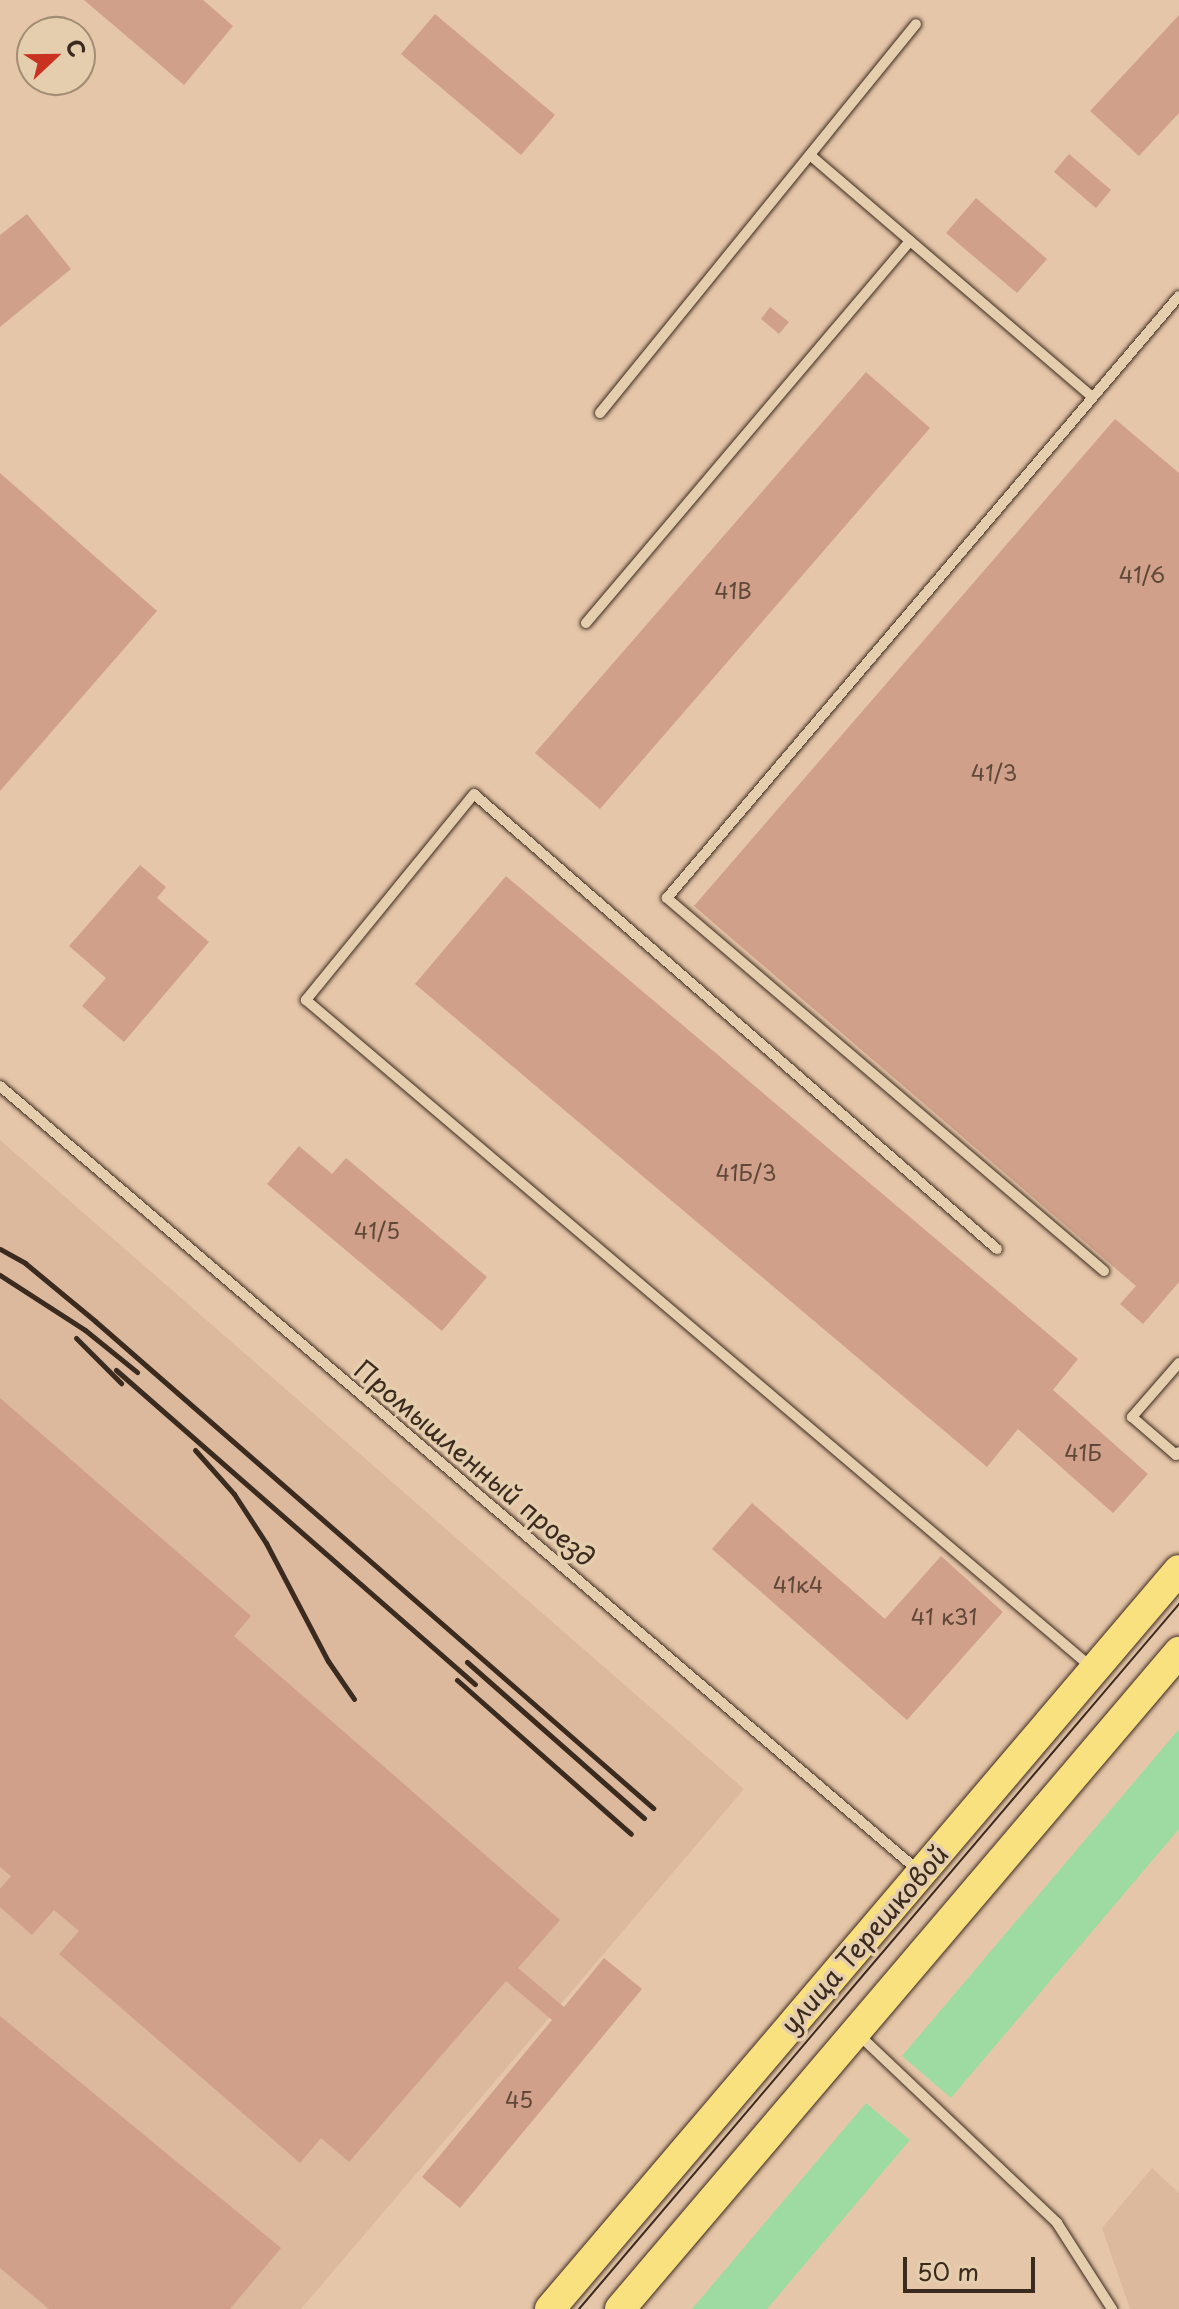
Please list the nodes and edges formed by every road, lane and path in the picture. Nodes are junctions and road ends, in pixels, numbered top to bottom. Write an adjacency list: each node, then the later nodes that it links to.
1 (916, 24): 2 (lane)
2 (810, 155): 3 (lane); 6 (lane)
3 (910, 241): 5 (lane); 7 (lane)
4 (1179, 296): 5 (lane)
5 (1091, 396): 10 (lane)
6 (600, 413)
7 (586, 623)
8 (0, 1086): 16 (lane, Промышленный проезд)
9 (997, 1249): 15 (lane)
10 (1104, 1271)
11 (1179, 1363): 12 (lane)
12 (1179, 1452)
13 (1179, 1570): 15 (main road, улица Терешковой)
14 (1179, 1652): 17 (main road, улица Терешковой)
15 (1095, 1670): 16 (main road, улица Терешковой)
16 (922, 1873): 18 (main road, улица Терешковой)
17 (856, 2032): 19 (main road, улица Терешковой); 20 (lane)
18 (550, 2309)
19 (620, 2309)
20 (1112, 2309)

